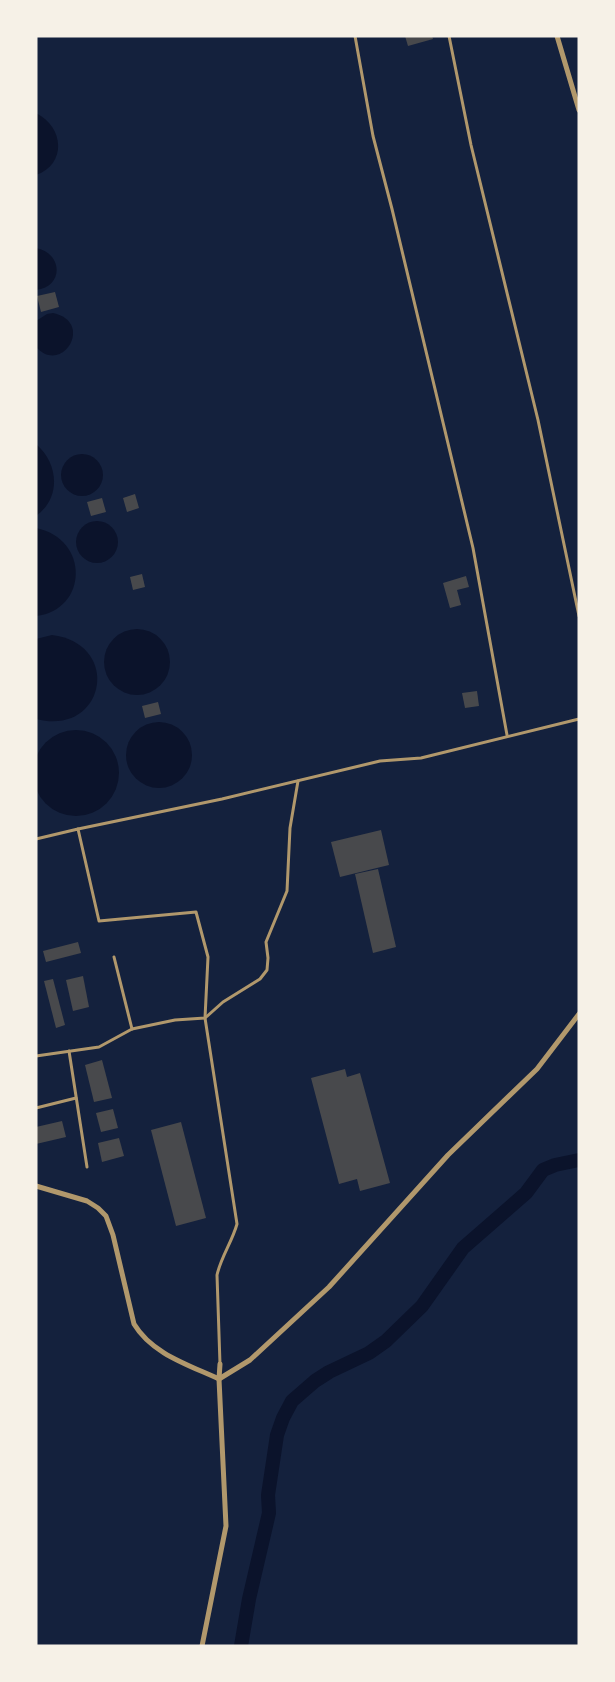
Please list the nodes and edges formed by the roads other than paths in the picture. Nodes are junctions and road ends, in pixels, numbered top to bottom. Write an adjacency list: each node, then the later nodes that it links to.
1 (355, 36): 7 (lane)
2 (449, 36): 5 (lane)
3 (557, 36): 4 (street)
4 (579, 110)
5 (579, 616)
6 (579, 719): 7 (lane)
7 (507, 735): 8 (lane)
8 (298, 781): 9 (lane); 13 (lane)
9 (78, 829): 10 (lane); 13 (lane)
10 (36, 839)
11 (114, 957): 14 (lane)
12 (579, 1014): 22 (street)
13 (206, 1018): 14 (lane); 21 (lane)
14 (132, 1029): 15 (lane)
15 (69, 1051): 16 (lane); 17 (lane)
16 (36, 1056)
17 (76, 1098): 18 (lane); 19 (lane)
18 (36, 1108)
19 (87, 1167)
20 (36, 1186): 22 (street)
21 (220, 1364): 22 (street)
22 (219, 1379): 23 (street)
23 (202, 1646)

